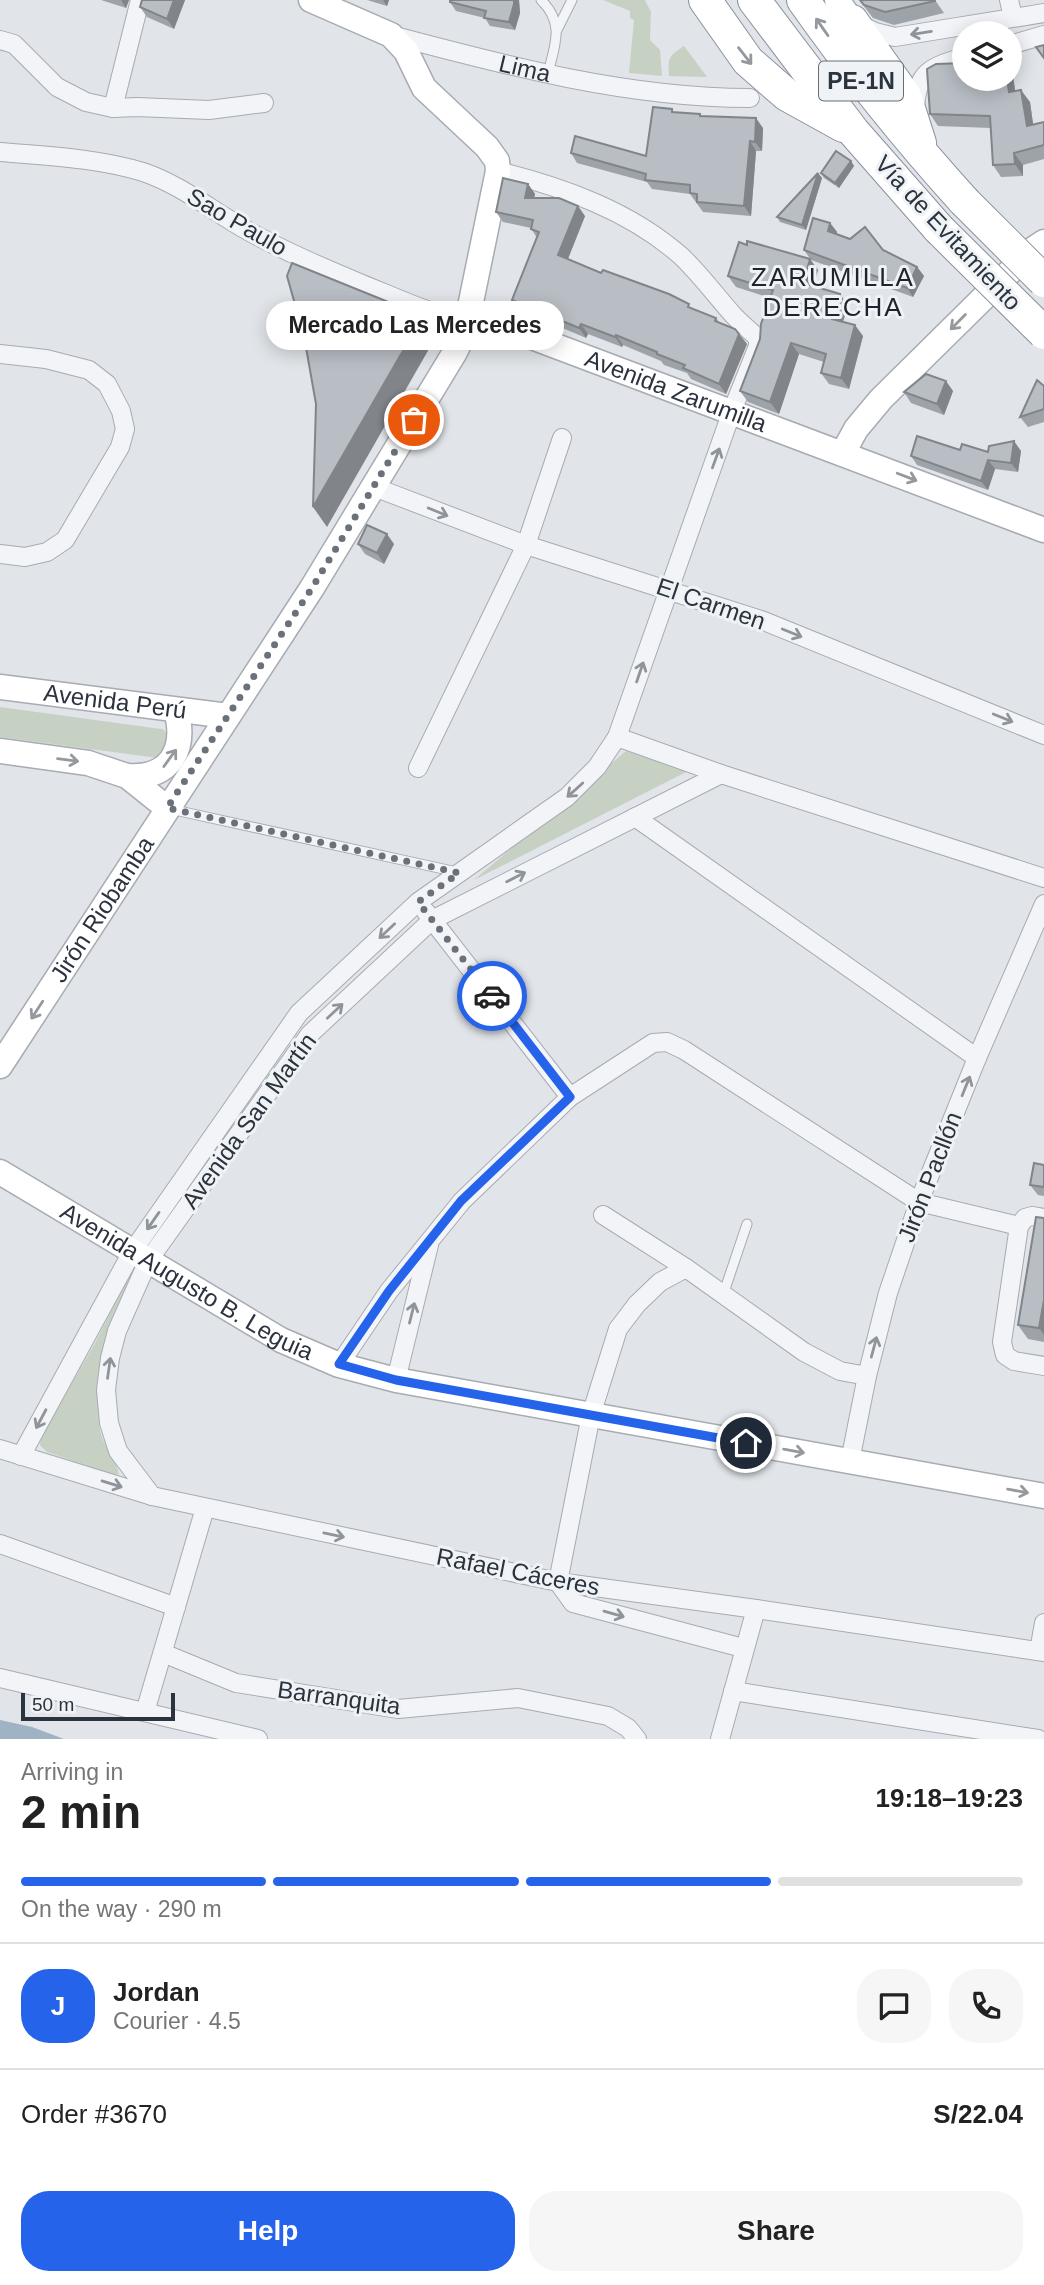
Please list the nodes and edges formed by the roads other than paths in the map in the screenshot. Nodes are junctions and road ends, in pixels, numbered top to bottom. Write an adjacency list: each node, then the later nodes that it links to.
1 (140, 0): 20 (street)
2 (311, 0): 12 (main road, Lima)
3 (541, 0): 11 (lane)
4 (572, 0): 11 (lane)
5 (705, 0): 22 (highway, one-way to 22)
6 (754, 0): 22 (highway, PE-1N)
7 (803, 0): 24 (highway, PE-1N, one-way to 7)
8 (1011, 9): 9 (street, one-way to 9); 10 (street)
9 (845, 11): 21 (highway)
10 (1044, 13)
11 (557, 30): 17 (lane)
12 (391, 34): 17 (street, Lima); 25 (main road)
13 (1044, 35): 15 (street)
14 (0, 40): 20 (street)
15 (1022, 41)
16 (952, 60): 21 (street)
17 (548, 73): 18 (street, Lima)
18 (750, 98)
19 (264, 103): 20 (street)
20 (113, 108)
21 (915, 125): 24 (highway)
22 (853, 131): 29 (highway, Vía de Evitamiento / PE-1N, bridge)
23 (0, 152): 28 (street, Sao Paulo)
24 (925, 158): 27 (highway, Vía de Evitamiento / PE-1N, bridge)
25 (498, 172): 28 (main road, Jirón Riobamba); 31 (street, Avenida San Martín)
26 (1044, 242): 33 (main road, one-way to 33)
27 (1044, 281)
28 (468, 322): 31 (main road, Avenida Zarumilla); 34 (main road, Jirón Riobamba)
29 (1044, 333)
30 (0, 354): 37 (street)
31 (732, 411): 33 (main road, Avenida Zarumilla); 38 (street, Avenida San Martín, one-way to 31)
32 (562, 438): 36 (street)
33 (843, 453): 35 (main road, Avenida Zarumilla, one-way to 35)
34 (374, 487): 36 (street, El Carmen, one-way to 36); 41 (main road, Jirón Riobamba)
35 (1044, 530)
36 (526, 545): 38 (street, El Carmen); 45 (street)
37 (0, 554)
38 (669, 590): 42 (street, El Carmen, one-way to 42); 43 (street, Avenida San Martín, one-way to 38)
39 (0, 687): 40 (main road, Avenida Perú)
40 (176, 710): 41 (main road, Avenida Perú); 47 (main road, one-way to 40)
41 (228, 716): 48 (main road, Jirón Riobamba)
42 (1044, 735)
43 (617, 737): 46 (street); 50 (street, Avenida San Martín, one-way to 50)
44 (0, 751): 47 (main road, one-way to 47)
45 (418, 768)
46 (721, 774): 49 (street, Avenida San Martín); 51 (street)
47 (127, 776): 48 (main road)
48 (167, 808): 50 (lane); 56 (main road, Jirón Riobamba, one-way to 56)
49 (635, 817): 54 (street, Avenida San Martín, one-way to 49); 55 (street)
50 (459, 873): 52 (street, Avenida San Martín)
51 (1044, 878)
52 (418, 902): 54 (street); 65 (street, Avenida San Martín, one-way to 65)
53 (1044, 904): 55 (street, Jirón Pacllón)
54 (432, 920): 57 (street); 65 (street, Avenida San Martín, one-way to 54)
55 (977, 1058): 59 (street, Jirón Pacllón, one-way to 55)
56 (0, 1066)
57 (570, 1097): 59 (street); 64 (street)
58 (0, 1172): 65 (main road, Avenida Augusto B. Leguia)
59 (919, 1202): 63 (street); 70 (street, Jirón Pacllón, one-way to 59)
60 (603, 1215): 66 (street)
61 (1044, 1218): 63 (street)
62 (747, 1223): 67 (lane)
63 (1019, 1226): 69 (street)
64 (431, 1238): 68 (street); 71 (street, one-way to 64)
65 (140, 1257): 68 (main road, Avenida Augusto B. Leguia); 74 (street, Avenida San Martín, one-way to 74); 76 (street, Avenida San Martín, one-way to 65)
66 (686, 1268): 67 (street); 72 (street)
67 (723, 1295): 70 (street)
68 (339, 1364): 71 (main road, Avenida Augusto B. Leguia)
69 (1044, 1366)
70 (867, 1376): 75 (street, Jirón Pacllón)
71 (396, 1380): 72 (main road, Avenida Augusto B. Leguia)
72 (591, 1415): 75 (main road, Avenida Augusto B. Leguia, one-way to 75); 80 (street)
73 (0, 1449): 74 (street, Rafael Cáceres)
74 (21, 1456): 76 (street, Rafael Cáceres, one-way to 76)
75 (850, 1461): 77 (main road, Avenida Augusto B. Leguia, one-way to 77)
76 (152, 1496): 78 (street, Rafael Cáceres)
77 (1044, 1496)
78 (205, 1508): 80 (street, Rafael Cáceres, one-way to 80); 81 (street)
79 (0, 1544): 81 (street)
80 (558, 1582): 82 (street, Rafael Cáceres); 84 (street, one-way to 84)
81 (176, 1607): 86 (street)
82 (756, 1609): 84 (street); 85 (street, Rafael Cáceres)
83 (1044, 1623): 85 (street)
84 (743, 1648): 88 (street)
85 (1041, 1651)
86 (163, 1653): 89 (street); 91 (street, Barranquita)
87 (0, 1678): 89 (street)
88 (733, 1691): 92 (street); 93 (street)
89 (145, 1712): 90 (street)
90 (258, 1739)
91 (637, 1739)
92 (720, 1739)
93 (1038, 1739)

